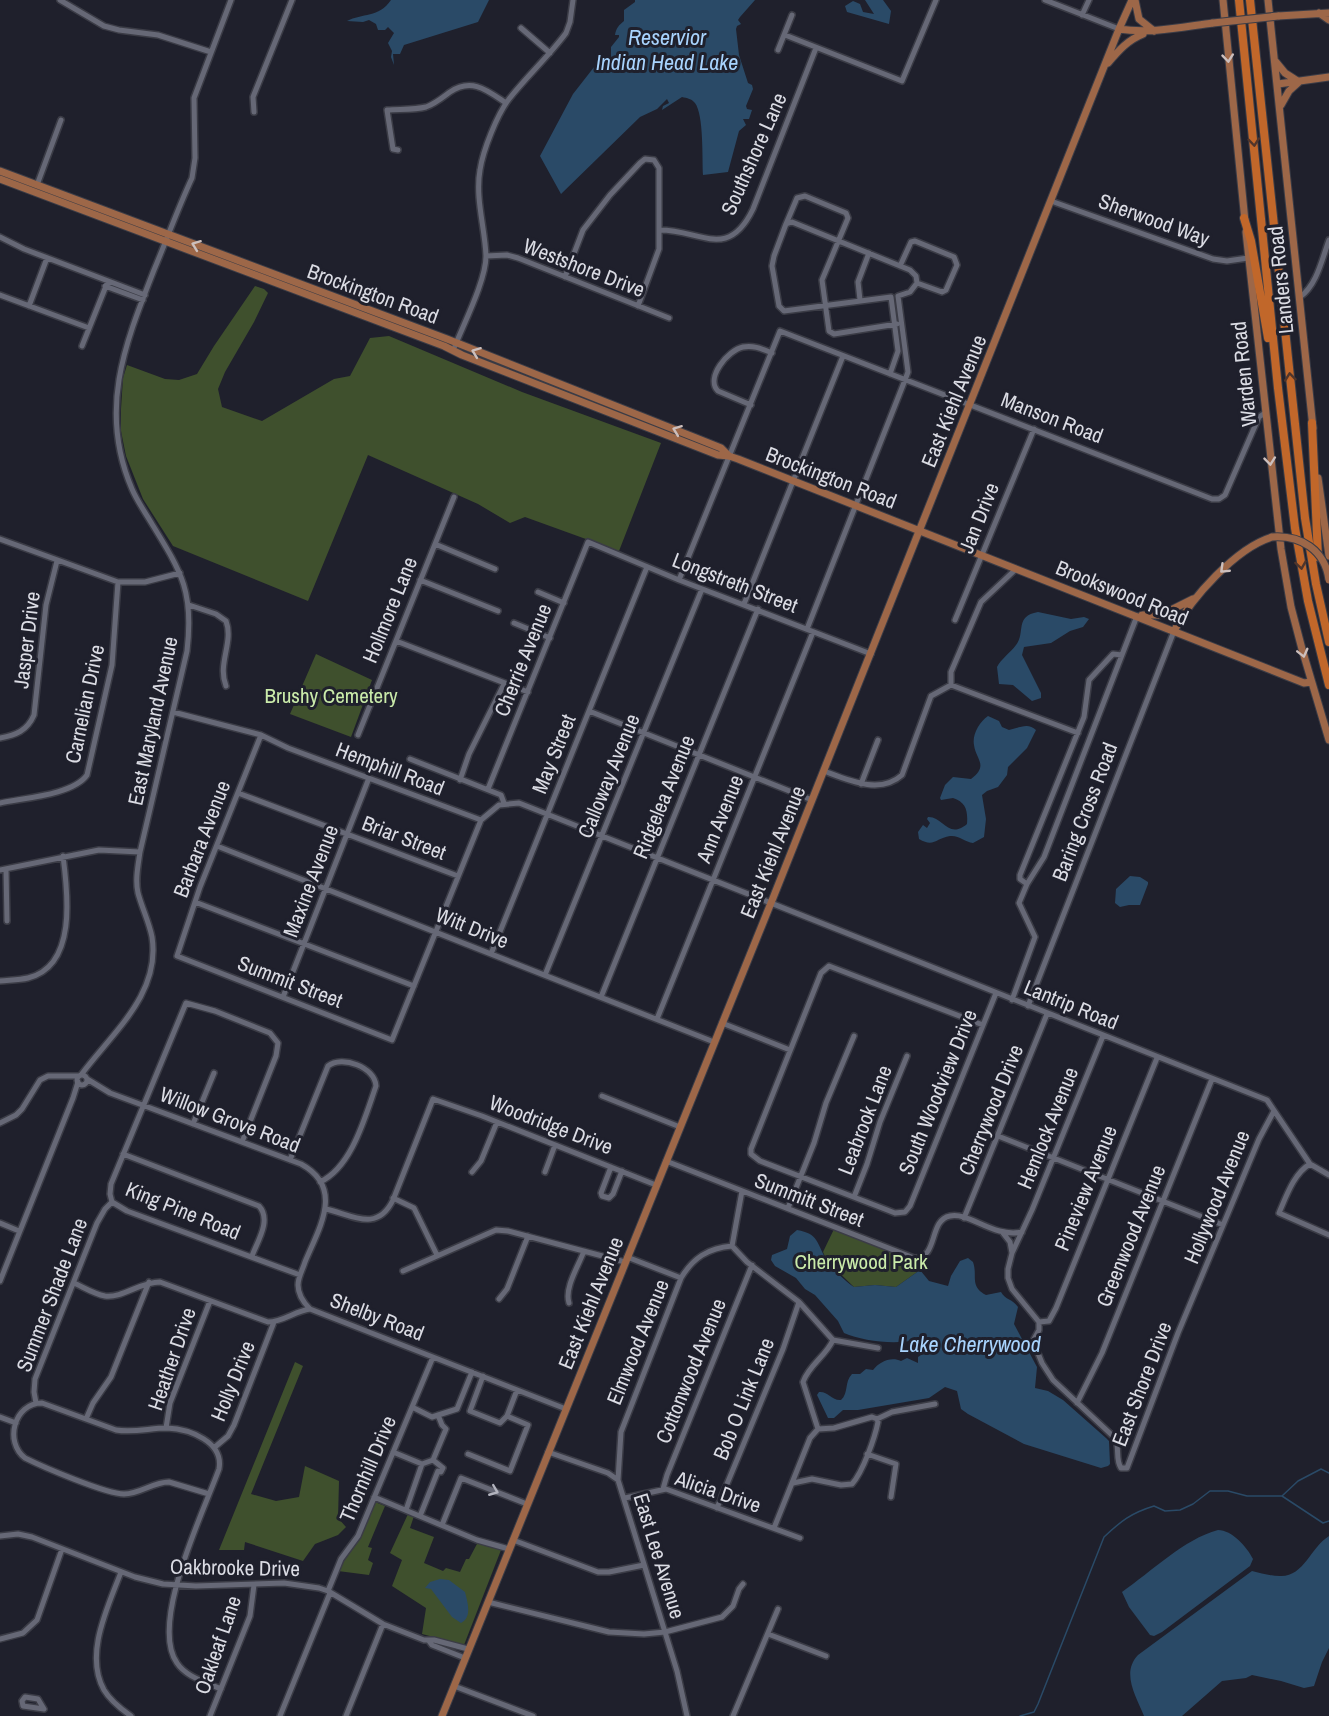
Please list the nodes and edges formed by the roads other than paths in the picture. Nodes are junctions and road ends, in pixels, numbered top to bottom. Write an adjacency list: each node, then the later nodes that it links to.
1 (221, 0): 13 (street)
2 (292, 0): 34 (street)
3 (573, 0): 26 (street)
4 (936, 0): 23 (street)
5 (1045, 0): 17 (street)
6 (1089, 0): 17 (street)
7 (1134, 0): 20 (main road, East Kiehl Avenue); 21 (main road)
8 (1222, 0): 41 (main road, Warden Road, one-way to 41)
9 (1239, 0): 78 (highway, one-way to 78)
10 (1250, 0): 103 (highway, one-way to 10)
11 (1268, 0): 27 (main road, Landers Road)
12 (64, 1): 25 (street)
13 (231, 1): 25 (street, East Maryland Avenue)
14 (1319, 13): 15 (main road); 18 (main road); 21 (main road, bridge)
15 (1329, 13)
16 (792, 15): 22 (street)
17 (1082, 15): 20 (street)
18 (1329, 20)
19 (521, 27): 26 (street)
20 (1119, 29): 21 (main road); 28 (main road, East Kiehl Avenue)
21 (1154, 31): 28 (main road)
22 (785, 35): 23 (street); 24 (street)
23 (816, 48): 43 (street, Southshore Lane)
24 (778, 50)
25 (211, 52): 45 (street, East Maryland Avenue)
26 (550, 53): 32 (street)
27 (1275, 60): 30 (main road); 31 (main road, Landers Road)
28 (1105, 67): 40 (main road, East Kiehl Avenue)
29 (1329, 77): 30 (main road)
30 (1299, 82): 31 (main road); 33 (main road)
31 (1278, 84): 33 (main road, Landers Road)
32 (506, 104): 36 (street); 49 (street)
33 (1280, 107): 60 (main road, Landers Road)
34 (254, 112)
35 (61, 120): 39 (street)
36 (398, 150)
37 (0, 171): 39 (main road, Brockington Road)
38 (0, 179): 45 (main road, Brockington Road)
39 (37, 185): 45 (main road, Brockington Road)
40 (1051, 201): 51 (street, Sherwood Way); 80 (main road, East Kiehl Avenue)
41 (1244, 218): 51 (main road, Warden Road); 78 (highway)
42 (786, 224): 47 (street); 47 (street); 62 (street)
43 (660, 230): 53 (street); 64 (street)
44 (0, 237): 50 (street)
45 (167, 238): 58 (street, East Maryland Avenue); 71 (main road, Brockington Road)
46 (1329, 240): 60 (street)
47 (838, 241): 48 (street); 62 (street)
48 (869, 253): 52 (street); 61 (street)
49 (486, 256): 53 (street, Westshore Drive); 71 (street)
50 (47, 258): 55 (street); 63 (street)
51 (1248, 258): 81 (main road, Warden Road)
52 (900, 266): 54 (street); 54 (street)
53 (565, 277): 64 (street, Westshore Drive)
54 (917, 283): 57 (street)
55 (107, 284): 58 (street); 68 (street)
56 (0, 295): 63 (street)
57 (898, 296): 59 (street); 66 (street)
58 (144, 297): 98 (street, East Maryland Avenue)
59 (891, 297): 61 (street); 67 (street)
60 (1300, 297): 82 (main road, Landers Road)
61 (860, 300): 62 (street)
62 (825, 305): 67 (street)
63 (29, 306): 68 (street)
64 (638, 306): 65 (street, Westshore Drive)
65 (669, 318)
66 (901, 324): 67 (street); 69 (street)
67 (894, 325): 69 (street)
68 (89, 328): 70 (street)
69 (901, 345): 74 (street); 75 (street, Ann Avenue)
70 (82, 346)
71 (454, 347): 84 (main road, Brockington Road)
72 (772, 353): 73 (street, Manson Road); 79 (street); 79 (street)
73 (843, 356): 76 (street, Manson Road); 85 (street)
74 (897, 357): 75 (street); 76 (street)
75 (906, 358): 77 (street, Ann Avenue)
76 (890, 374): 77 (street, Manson Road)
77 (905, 380): 80 (street, Manson Road); 87 (street, Ann Avenue)
78 (1278, 388): 126 (highway, one-way to 126)
79 (751, 405): 84 (street)
80 (970, 405): 83 (street, Manson Road); 88 (main road, East Kiehl Avenue)
81 (1264, 413): 83 (street, Manson Road); 123 (main road, Warden Road, one-way to 123)
82 (1312, 423): 93 (main road, Landers Road); 103 (highway)
83 (1034, 429): 92 (street, Jan Drive)
84 (729, 456): 85 (main road, Brockington Road); 100 (street)
85 (793, 481): 87 (main road, Brockington Road); 108 (street)
86 (454, 497): 91 (street, Hollmore Lane)
87 (856, 505): 88 (main road, Brockington Road); 116 (street, Ann Avenue)
88 (920, 531): 92 (main road, Brookswood Road); 121 (main road, East Kiehl Avenue)
89 (0, 539): 94 (street)
90 (588, 542): 95 (street, Longstreth Street); 107 (street, Cherrie Avenue)
91 (435, 544): 96 (street); 99 (street, Hollmore Lane)
92 (982, 555): 97 (main road, Brookswood Road); 114 (street, Jan Drive)
93 (1329, 556)
94 (57, 561): 102 (street); 135 (street, Jasper Drive)
95 (647, 567): 100 (street, Longstreth Street); 129 (street, May Street)
96 (495, 569)
97 (1016, 569): 112 (main road, Brookswood Road); 125 (street)
98 (180, 573): 102 (street); 109 (street, East Maryland Avenue)
99 (420, 580): 111 (street); 119 (street, Hollmore Lane)
100 (679, 580): 104 (street, Longstreth Street)
101 (1329, 580): 106 (main road, one-way to 106, bridge)
102 (118, 582): 148 (street, Carnelian Drive)
103 (1316, 584): 120 (highway)
104 (702, 589): 108 (street, Longstreth Street); 132 (street, Calloway Avenue)
105 (538, 592): 107 (street)
106 (1196, 598): 112 (main road); 117 (main road)
107 (564, 603): 118 (street, Cherrie Avenue)
108 (744, 604): 110 (street, Longstreth Street)
109 (189, 605): 127 (street); 130 (street, East Maryland Avenue)
110 (758, 609): 116 (street, Longstreth Street); 138 (street, Ridgelea Avenue)
111 (498, 611)
112 (1127, 612): 113 (main road, Brookswood Road)
113 (1137, 616): 117 (main road, Brookswood Road); 122 (street)
114 (955, 620)
115 (514, 623): 118 (street)
116 (810, 630): 121 (street, Longstreth Street); 142 (street, Ann Avenue)
117 (1174, 631): 123 (main road, Brookswood Road); 177 (street, Baring Cross Road)
118 (550, 638): 128 (street, Cherrie Avenue)
119 (396, 642): 124 (street); 134 (street, Hollmore Lane)
120 (1329, 642)
121 (871, 654): 140 (main road, East Kiehl Avenue)
122 (1122, 655): 131 (street); 161 (street)
123 (1311, 682): 137 (main road, Warden Road)
124 (504, 684): 128 (street); 143 (street)
125 (951, 685): 131 (street); 144 (street)
126 (1329, 685)
127 (226, 686)
128 (528, 692): 145 (street, Cherrie Avenue)
129 (589, 711): 132 (street); 150 (street, May Street)
130 (173, 712): 133 (street, Hemphill Road); 155 (street, East Maryland Avenue)
131 (1078, 733): 161 (street)
132 (644, 734): 138 (street); 153 (street, Calloway Avenue)
133 (261, 735): 141 (street, Hemphill Road); 146 (street, Barbara Avenue)
134 (358, 735)
135 (0, 738)
136 (878, 740): 144 (street)
137 (1329, 740)
138 (699, 756): 142 (street); 157 (street, Ridgelea Avenue)
139 (410, 759): 143 (street)
140 (824, 771): 144 (street); 147 (main road, East Kiehl Avenue)
141 (369, 778): 151 (street, Hemphill Road); 152 (street, Maxine Avenue)
142 (754, 778): 147 (street); 160 (street, Ann Avenue)
143 (460, 780): 145 (street)
144 (861, 784)
145 (489, 789): 149 (street)
146 (238, 793): 152 (street, Briar Street); 154 (street, Barbara Avenue)
147 (812, 800): 164 (main road, East Kiehl Avenue)
148 (0, 803)
149 (504, 803): 150 (street, Lantrip Road); 151 (street)
150 (547, 814): 153 (street, Lantrip Road); 168 (street, May Street)
151 (481, 820): 159 (street)
152 (347, 834): 159 (street, Briar Street); 162 (street, Maxine Avenue)
153 (602, 836): 157 (street, Lantrip Road); 170 (street, Calloway Avenue)
154 (217, 846): 162 (street, Witt Drive); 163 (street, Barbara Avenue)
155 (140, 852): 156 (street); 190 (street, East Maryland Avenue)
156 (63, 856): 158 (street); 171 (street)
157 (657, 858): 160 (street, Lantrip Road); 175 (street, Ridgelea Avenue)
158 (3, 869): 165 (street)
159 (458, 876): 166 (street)
160 (713, 881): 164 (street, Lantrip Road); 179 (street, Ann Avenue)
161 (1028, 884): 176 (street)
162 (326, 888): 166 (street, Witt Drive); 167 (street, Maxine Avenue)
163 (195, 902): 167 (street); 169 (street, Barbara Avenue)
164 (771, 904): 173 (street, Lantrip Road); 180 (main road, East Kiehl Avenue)
165 (7, 921)
166 (436, 932): 168 (street, Witt Drive); 172 (street)
167 (304, 943): 172 (street); 174 (street, Maxine Avenue)
168 (491, 954): 170 (street, Witt Drive)
169 (177, 956): 174 (street, Summit Street)
170 (545, 975): 175 (street, Witt Drive)
171 (0, 981)
172 (414, 986): 174 (street, Summit Street)
173 (996, 993): 176 (street, Lantrip Road); 181 (street, South Woodview Drive)
174 (283, 997)
175 (601, 997): 179 (street, Witt Drive)
176 (1012, 1000): 177 (street, Lantrip Road)
177 (1028, 1006): 178 (street, Lantrip Road)
178 (1047, 1014): 183 (street, Lantrip Road); 198 (street, Cherrywood Drive)
179 (657, 1019): 184 (street, Witt Drive)
180 (722, 1023): 184 (main road, East Kiehl Avenue); 185 (street)
181 (983, 1025): 185 (street); 216 (street, South Woodview Drive)
182 (854, 1036): 211 (street)
183 (1103, 1036): 187 (street, Lantrip Road); 202 (street, Hemlock Avenue)
184 (714, 1042): 197 (main road, East Kiehl Avenue)
185 (790, 1050): 211 (street)
186 (908, 1056): 216 (street, Leabrook Lane)
187 (1157, 1058): 189 (street, Lantrip Road); 212 (street, Pineview Avenue)
188 (214, 1073): 196 (street)
189 (1212, 1079): 193 (street, Lantrip Road); 218 (street, Greenwood Avenue)
190 (82, 1080): 192 (street, Willow Grove Road); 195 (street, Willow Grove Road); 225 (street, East Maryland Avenue)
191 (603, 1096): 197 (street)
192 (144, 1105): 196 (street, Willow Grove Road); 199 (street, King Pine Road); 201 (street, King Pine Road)
193 (1274, 1111): 205 (street, Lantrip Road); 224 (street, Hollywood Avenue)
194 (496, 1122): 200 (street, Woodridge Drive); 208 (street); 217 (street, Woodridge Drive)
195 (0, 1123)
196 (193, 1124): 199 (street, Willow Grove Road)
197 (680, 1127): 204 (main road, East Kiehl Avenue)
198 (998, 1136): 202 (street); 222 (street, Cherrywood Drive)
199 (242, 1142): 203 (street, Willow Grove Road)
200 (555, 1145): 206 (street, Woodridge Drive); 209 (street)
201 (123, 1154): 219 (street, King Pine Road); 234 (street)
202 (1052, 1158): 212 (street); 226 (street, Hemlock Avenue)
203 (290, 1160): 213 (street, Willow Grove Road); 213 (street)
204 (666, 1161): 214 (main road, East Kiehl Avenue); 215 (street, Summitt Street)
205 (1310, 1164): 210 (street, Lantrip Road); 228 (street)
206 (611, 1167): 207 (street, Woodridge Drive); 207 (street)
207 (622, 1171): 214 (street, Woodridge Drive)
208 (472, 1172)
209 (545, 1172)
210 (1329, 1175)
211 (801, 1176): 216 (street); 220 (street)
212 (1107, 1179): 218 (street); 250 (street, Pineview Avenue)
213 (320, 1182): 221 (street)
214 (656, 1185): 235 (main road, East Kiehl Avenue)
215 (742, 1191): 220 (street, Summitt Street); 230 (street)
216 (854, 1197)
217 (393, 1198): 221 (street); 233 (street)
218 (1162, 1201): 224 (street); 258 (street, Greenwood Avenue)
219 (112, 1202): 234 (street, King Pine Road); 242 (street, Summer Shade Lane)
220 (788, 1208): 222 (street, Summitt Street)
221 (326, 1209): 238 (street)
222 (964, 1218): 227 (street)
223 (0, 1223): 225 (street)
224 (1223, 1225): 243 (street, Hollywood Avenue)
225 (19, 1231): 240 (street, East Maryland Avenue)
226 (1022, 1232): 227 (street); 232 (street)
227 (1003, 1233): 232 (street)
228 (1329, 1235)
229 (528, 1236): 231 (street); 233 (street); 244 (street)
230 (732, 1246): 236 (street); 239 (street, Elmwood Avenue)
231 (584, 1251): 235 (street); 247 (street)
232 (1012, 1253): 250 (street)
233 (437, 1255): 237 (street)
234 (252, 1256): 238 (street, King Pine Road)
235 (626, 1259): 239 (street); 261 (main road, East Kiehl Avenue)
236 (752, 1265): 246 (street); 279 (street, Cottonwood Avenue)
237 (403, 1271)
238 (300, 1275): 248 (street)
239 (681, 1278): 277 (street, Elmwood Avenue)
240 (0, 1281)
241 (149, 1282): 242 (street); 245 (street); 265 (street)
242 (74, 1283): 257 (street, Summer Shade Lane)
243 (1194, 1298): 258 (street, East Shore Drive)
244 (499, 1299)
245 (210, 1301): 249 (street); 268 (street, Heather Drive)
246 (799, 1302): 251 (street); 285 (street, Bob O Link Lane)
247 (569, 1303)
248 (310, 1310): 249 (street, Shelby Road); 253 (street, Shelby Road)
249 (274, 1322): 270 (street, Holly Drive)
250 (1039, 1322): 258 (street, East Shore Drive)
251 (833, 1340): 252 (street); 269 (street)
252 (878, 1348)
253 (433, 1357): 254 (street, Shelby Road); 260 (street, Thornhill Drive)
254 (472, 1372): 255 (street, Shelby Road); 262 (street)
255 (483, 1376): 256 (street, Shelby Road); 263 (street)
256 (517, 1390): 261 (street, Shelby Road); 263 (street)
257 (36, 1403): 265 (street); 267 (street)
258 (1077, 1403)
259 (935, 1404): 266 (street)
260 (412, 1407): 262 (street); 271 (street, Thornhill Drive)
261 (566, 1409): 272 (main road, East Kiehl Avenue)
262 (438, 1415): 275 (street)
263 (507, 1416): 273 (street)
264 (0, 1417): 267 (street)
265 (86, 1419): 268 (street)
266 (877, 1419): 269 (street); 274 (street)
267 (16, 1423): 280 (street)
268 (166, 1428): 270 (street)
269 (818, 1429): 278 (street)
270 (215, 1447): 280 (street)
271 (393, 1452): 276 (street); 281 (street, Thornhill Drive)
272 (548, 1452): 277 (street, East Lee Avenue); 284 (main road, East Kiehl Avenue)
273 (468, 1454)
274 (867, 1454): 278 (street); 282 (street)
275 (433, 1460): 276 (street); 287 (street)
276 (422, 1464): 286 (street)
277 (618, 1480): 283 (street, East Lee Avenue)
278 (793, 1483): 289 (street)
279 (663, 1489): 283 (street, Alicia Drive); 285 (street, Alicia Drive)
280 (209, 1494): 299 (street)
281 (374, 1497): 286 (street); 300 (street, Thornhill Drive)
282 (891, 1497)
283 (625, 1498): 295 (street, East Lee Avenue)
284 (527, 1504): 288 (street, one-way to 284); 292 (main road, East Kiehl Avenue)
285 (717, 1508): 289 (street, Alicia Drive)
286 (406, 1510): 287 (street)
287 (420, 1516): 288 (street)
288 (442, 1526): 294 (street)
289 (774, 1528): 291 (street, Alicia Drive)
290 (0, 1536): 293 (street, Oakbrooke Drive)
291 (800, 1538)
292 (513, 1540): 294 (main road, East Kiehl Avenue); 295 (street)
293 (62, 1549): 296 (street, Oakbrooke Drive); 306 (street)
294 (509, 1549): 301 (main road, East Kiehl Avenue)
295 (644, 1565): 304 (street, East Lee Avenue)
296 (121, 1572): 299 (street, Oakbrooke Drive); 315 (street)
297 (743, 1584): 304 (street)
298 (254, 1585): 299 (street, Oakbrooke Drive); 300 (street, Oakbrooke Drive); 312 (street, Oakleaf Lane)
299 (176, 1586): 312 (street)
300 (329, 1592): 303 (street, Oakbrooke Drive); 317 (street, Thornhill Drive)
301 (488, 1602): 304 (street); 308 (main road, East Kiehl Avenue)
302 (778, 1609): 305 (street)
303 (383, 1624): 307 (street, Oakbrooke Drive); 318 (street)
304 (665, 1632): 321 (street, East Lee Avenue)
305 (768, 1634): 309 (street); 322 (street)
306 (0, 1639)
307 (429, 1641): 308 (street, Oakbrooke Drive); 310 (street, Oakbrooke Drive)
308 (468, 1649): 310 (main road, East Kiehl Avenue)
309 (826, 1656)
310 (465, 1658): 311 (main road, East Kiehl Avenue)
311 (454, 1686): 319 (main road, East Kiehl Avenue); 320 (street)
312 (221, 1689): 316 (street, Oakleaf Lane)
313 (44, 1709): 314 (street)
314 (47, 1716)
315 (131, 1716)
316 (210, 1716)
317 (280, 1716)
318 (346, 1716)
319 (442, 1716)
320 (533, 1716)
321 (687, 1716)
322 (733, 1716)

